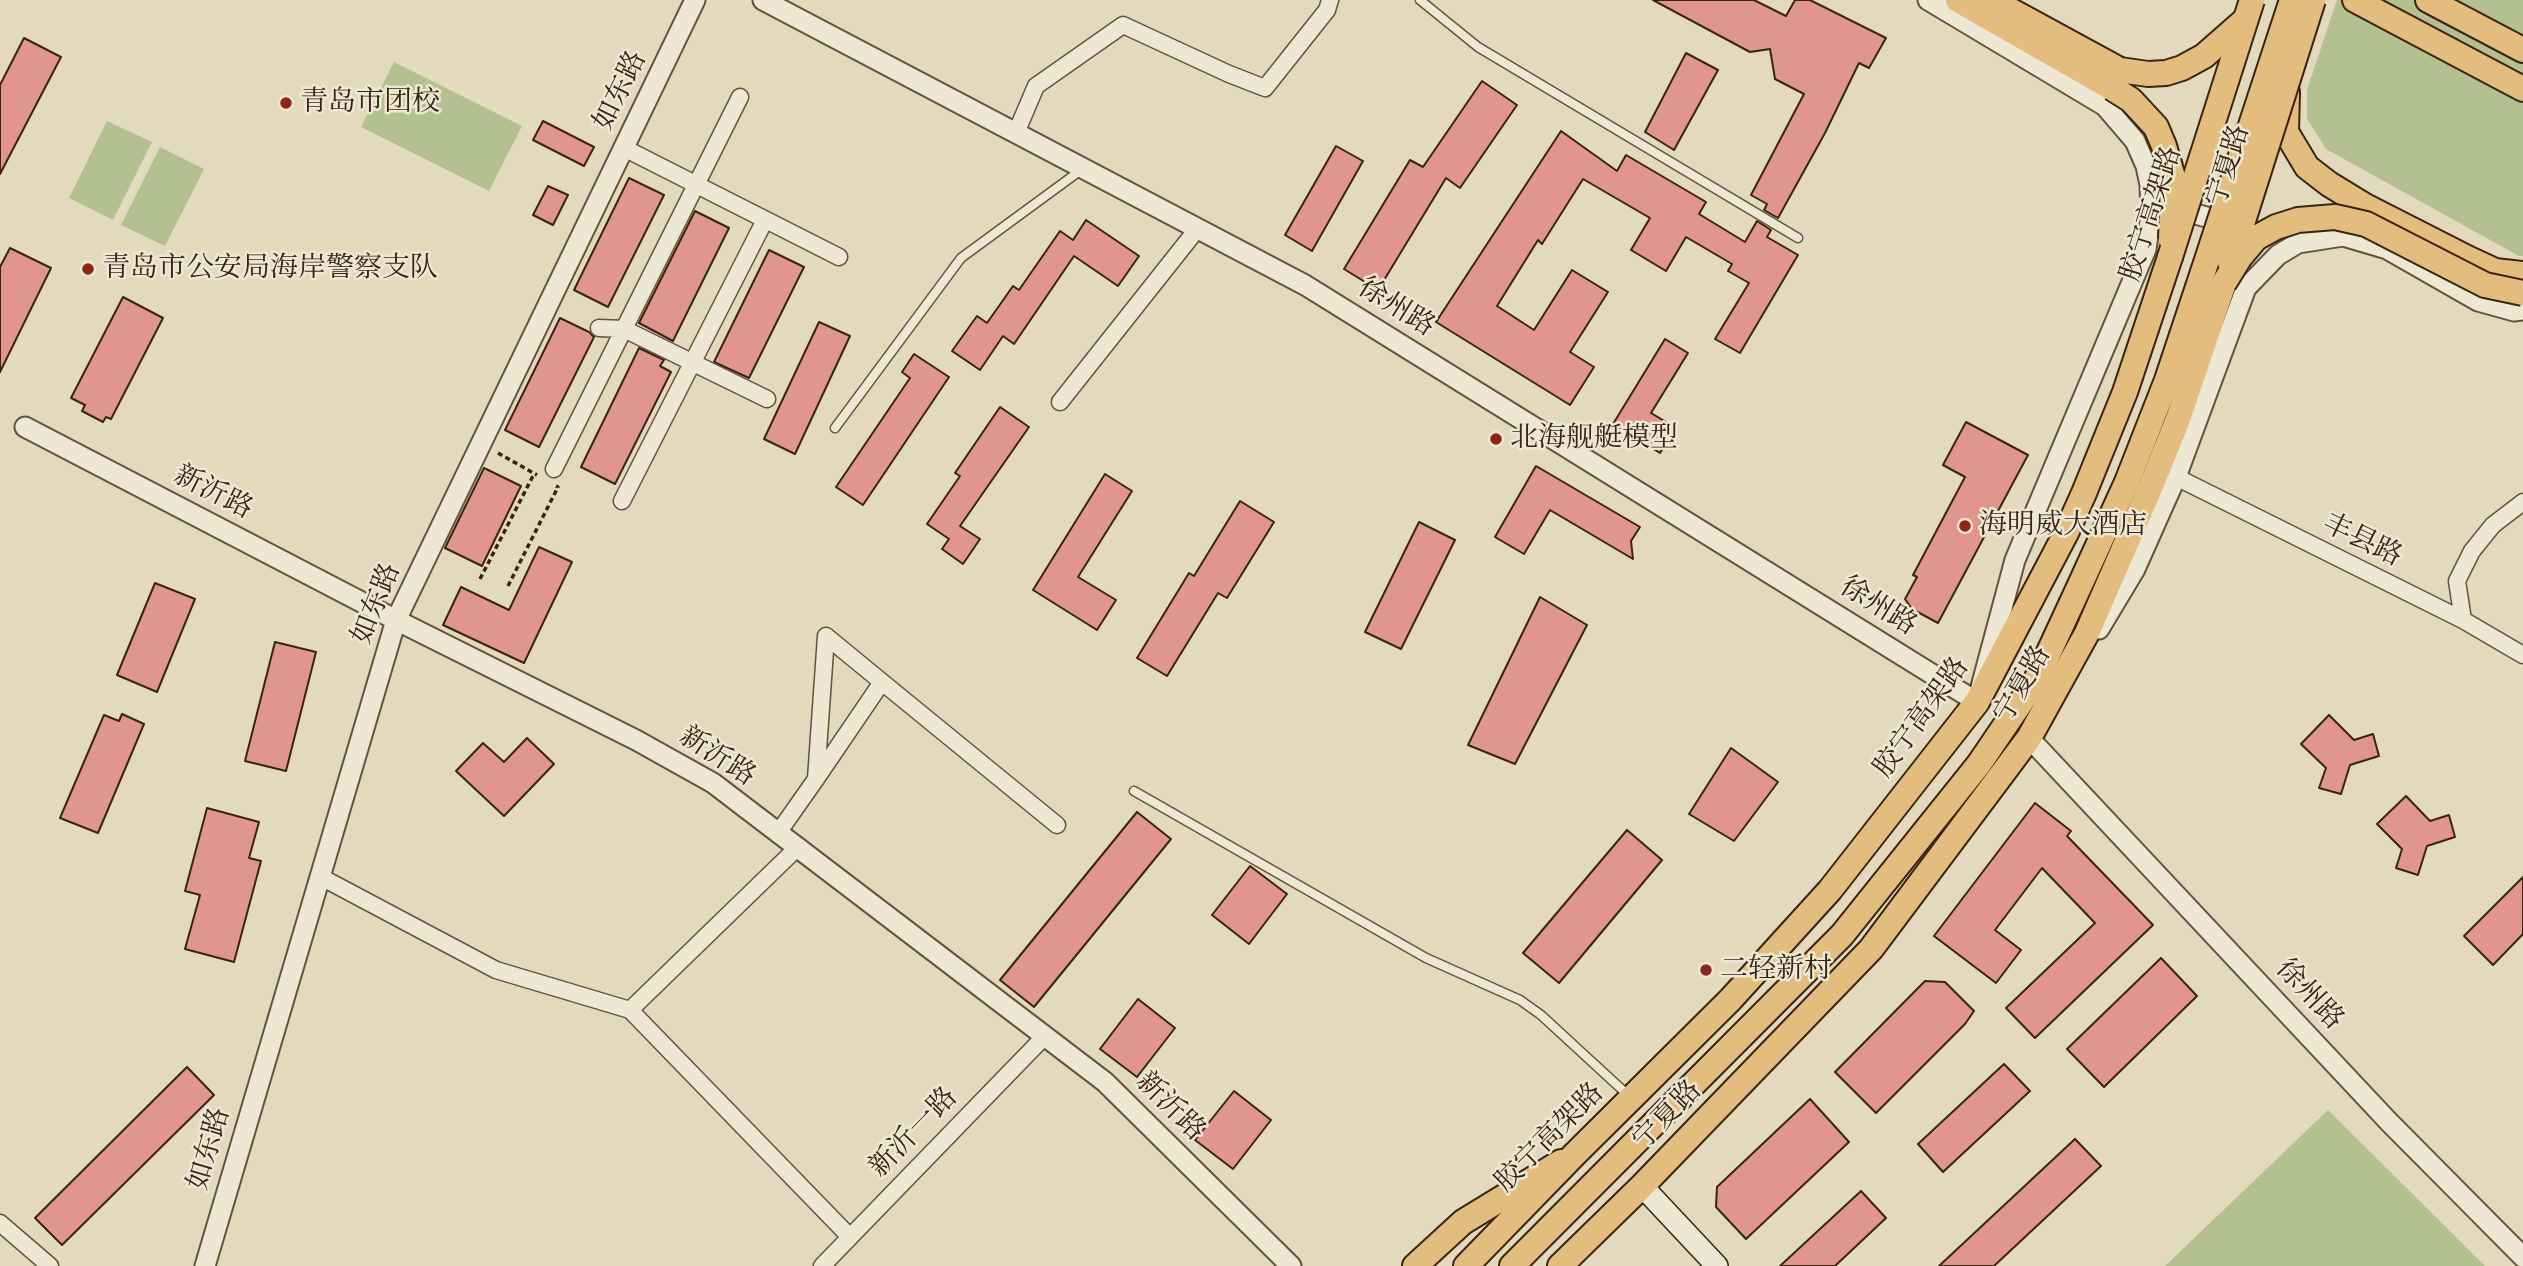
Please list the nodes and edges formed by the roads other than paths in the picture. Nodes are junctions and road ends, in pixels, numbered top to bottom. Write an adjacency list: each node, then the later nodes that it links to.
1 (695, 0): 19 (street, 如东路)
2 (763, 0): 18 (street, 徐州路)
3 (1330, 0): 18 (street)
4 (1420, 0): 25 (lane)
5 (1928, 0): 22 (street)
6 (1958, 0): 14 (main road)
7 (1992, 0): 14 (main road)
8 (2292, 0): 30 (main road, bridge)
9 (2313, 0): 15 (main road, 宁夏路, bridge)
10 (2355, 0): 16 (main road)
11 (2428, 0): 13 (main road)
12 (2249, 10): 14 (main road, bridge); 27 (main road, 胶宁高架路, bridge)
13 (2523, 50)
14 (2116, 79): 27 (main road, bridge)
15 (2287, 80): 29 (main road, bridge); 30 (main road, 宁夏路, bridge)
16 (2523, 89)
17 (740, 97): 21 (street)
18 (1016, 133): 20 (street, 徐州路)
19 (624, 148): 21 (street); 44 (street, 如东路)
20 (1083, 168): 24 (street, 徐州路); 39 (lane)
21 (696, 185): 23 (street); 34 (street)
22 (2151, 215): 28 (street); 49 (street)
23 (765, 220): 26 (street); 35 (street)
24 (1198, 228): 37 (street); 49 (street, 徐州路)
25 (1798, 238)
26 (839, 257)
27 (2169, 257): 49 (main road, 胶宁高架路)
28 (2261, 271): 32 (street); 41 (street)
29 (2523, 274)
30 (2213, 278): 31 (main road, bridge); 47 (main road, 宁夏路); 71 (main road)
31 (2523, 293)
32 (2523, 310)
33 (599, 328): 34 (street)
34 (624, 329): 35 (street); 40 (street)
35 (692, 362): 36 (street); 42 (street)
36 (767, 399)
37 (1060, 402)
38 (25, 427): 44 (street, 新沂路)
39 (835, 428)
40 (554, 469)
41 (2176, 477): 45 (street, 丰县路); 47 (street)
42 (621, 501)
43 (2523, 502): 45 (street)
44 (396, 620): 54 (street, 新沂路); 56 (street, 如东路)
45 (2463, 620): 46 (street, 丰县路)
46 (2523, 655)
47 (2066, 671): 50 (main road, 宁夏路)
48 (882, 682): 51 (street); 51 (street); 53 (street)
49 (1977, 702): 59 (main road, 胶宁高架路)
50 (2029, 737): 61 (main road, 宁夏路); 64 (street, 徐州路)
51 (816, 779): 54 (street)
52 (1135, 790): 59 (lane)
53 (1057, 825)
54 (778, 833): 55 (street, 新沂路)
55 (797, 848): 57 (street); 58 (street, 新沂路)
56 (319, 876): 57 (street); 66 (street, 如东路)
57 (630, 1010): 63 (street)
58 (1044, 1037): 63 (street, 新沂一路); 68 (street, 新沂路)
59 (1632, 1098): 60 (main road, 胶宁高架路)
60 (1574, 1154): 69 (main road); 70 (main road, 胶宁高架路)
61 (1642, 1186): 72 (main road, 宁夏路); 73 (main road)
62 (0, 1223): 65 (street)
63 (850, 1237): 67 (street, 新沂一路)
64 (2523, 1257)
65 (50, 1266)
66 (205, 1266)
67 (822, 1266)
68 (1291, 1266)
69 (1415, 1266)
70 (1465, 1266)
71 (1512, 1266)
72 (1560, 1266)
73 (1717, 1266)

